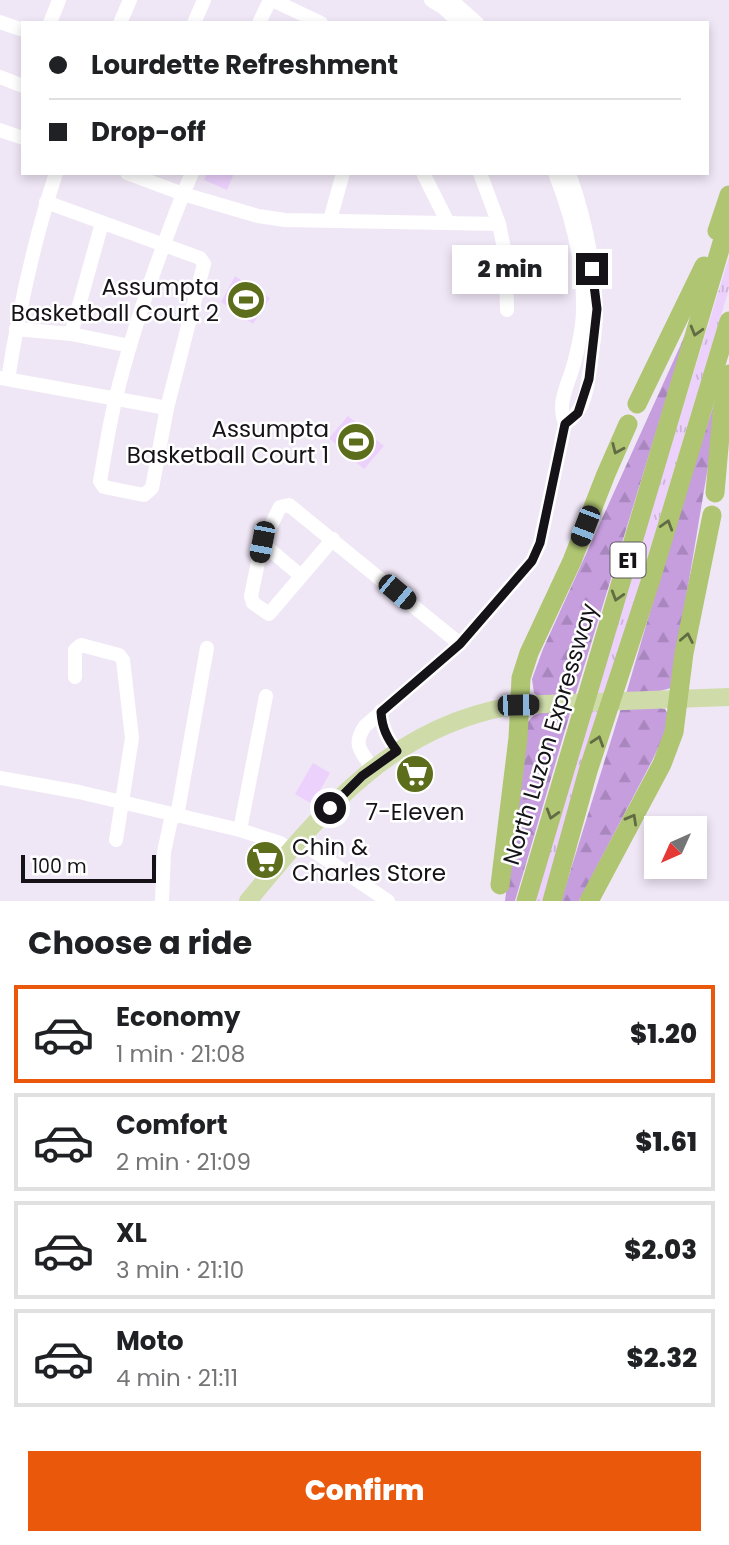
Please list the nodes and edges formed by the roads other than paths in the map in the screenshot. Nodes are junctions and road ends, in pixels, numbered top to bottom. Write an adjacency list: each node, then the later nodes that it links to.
1 (59, 0): 7 (street)
2 (130, 0): 8 (street)
3 (204, 0): 9 (street)
4 (271, 0): 10 (street); 11 (street)
5 (431, 0): 12 (street)
6 (451, 0): 13 (street)
7 (51, 21)
8 (121, 21)
9 (195, 21)
10 (260, 21)
11 (317, 21)
12 (456, 21)
13 (475, 21)
14 (0, 22): 15 (street)
15 (21, 29)
16 (0, 77): 17 (street)
17 (21, 85)
18 (0, 130): 19 (street)
19 (21, 137)
20 (55, 175): 30 (street)
21 (129, 175): 28 (street)
22 (191, 175): 28 (street)
23 (342, 175): 32 (street)
24 (424, 175): 34 (street)
25 (481, 175): 35 (street)
26 (556, 175): 42 (street)
27 (570, 175): 43 (street)
28 (183, 194): 32 (street); 36 (street)
29 (729, 195): 49 (highway)
30 (46, 201): 33 (street); 39 (street)
31 (729, 219): 78 (highway, North Luzon Expressway / E1, one-way to 78)
32 (330, 220): 34 (street)
33 (102, 223): 36 (street); 40 (street)
34 (448, 223): 35 (street)
35 (499, 224): 37 (street)
36 (163, 246): 41 (street); 50 (street)
37 (507, 310)
38 (729, 321): 79 (highway, North Luzon Expressway / E1, one-way to 38)
39 (16, 329): 40 (street); 45 (street)
40 (71, 334): 41 (street)
41 (130, 346): 47 (street)
42 (576, 353): 43 (street); 46 (street)
43 (592, 354): 48 (street)
44 (729, 374): 53 (highway)
45 (4, 379): 47 (street)
46 (564, 393): 48 (street); 51 (street)
47 (115, 399): 50 (street); 50 (street)
48 (584, 400): 51 (street)
49 (637, 404)
50 (167, 408)
51 (565, 424): 58 (street)
52 (628, 424): 64 (highway, one-way to 64)
53 (715, 494)
54 (712, 515): 63 (highway, one-way to 54)
55 (333, 540): 56 (street); 57 (street); 58 (street)
56 (262, 542): 57 (street); 57 (street)
57 (301, 576)
58 (460, 644): 65 (street)
59 (207, 648): 70 (street)
60 (75, 677): 69 (street)
61 (266, 696): 71 (street)
62 (729, 697): 63 (main road)
63 (678, 699): 64 (main road); 80 (highway, one-way to 63)
64 (518, 705): 66 (main road); 74 (highway)
65 (381, 712): 66 (street); 67 (street)
66 (397, 751): 67 (main road)
67 (372, 768): 73 (main road)
68 (0, 778): 69 (street)
69 (123, 803): 70 (street); 72 (street)
70 (174, 816): 71 (street); 75 (street)
71 (240, 830): 73 (street)
72 (116, 840)
73 (294, 846): 76 (main road); 77 (street)
74 (500, 885)
75 (162, 901)
76 (247, 901)
77 (388, 901)
78 (526, 901)
79 (552, 901)
80 (589, 901)

